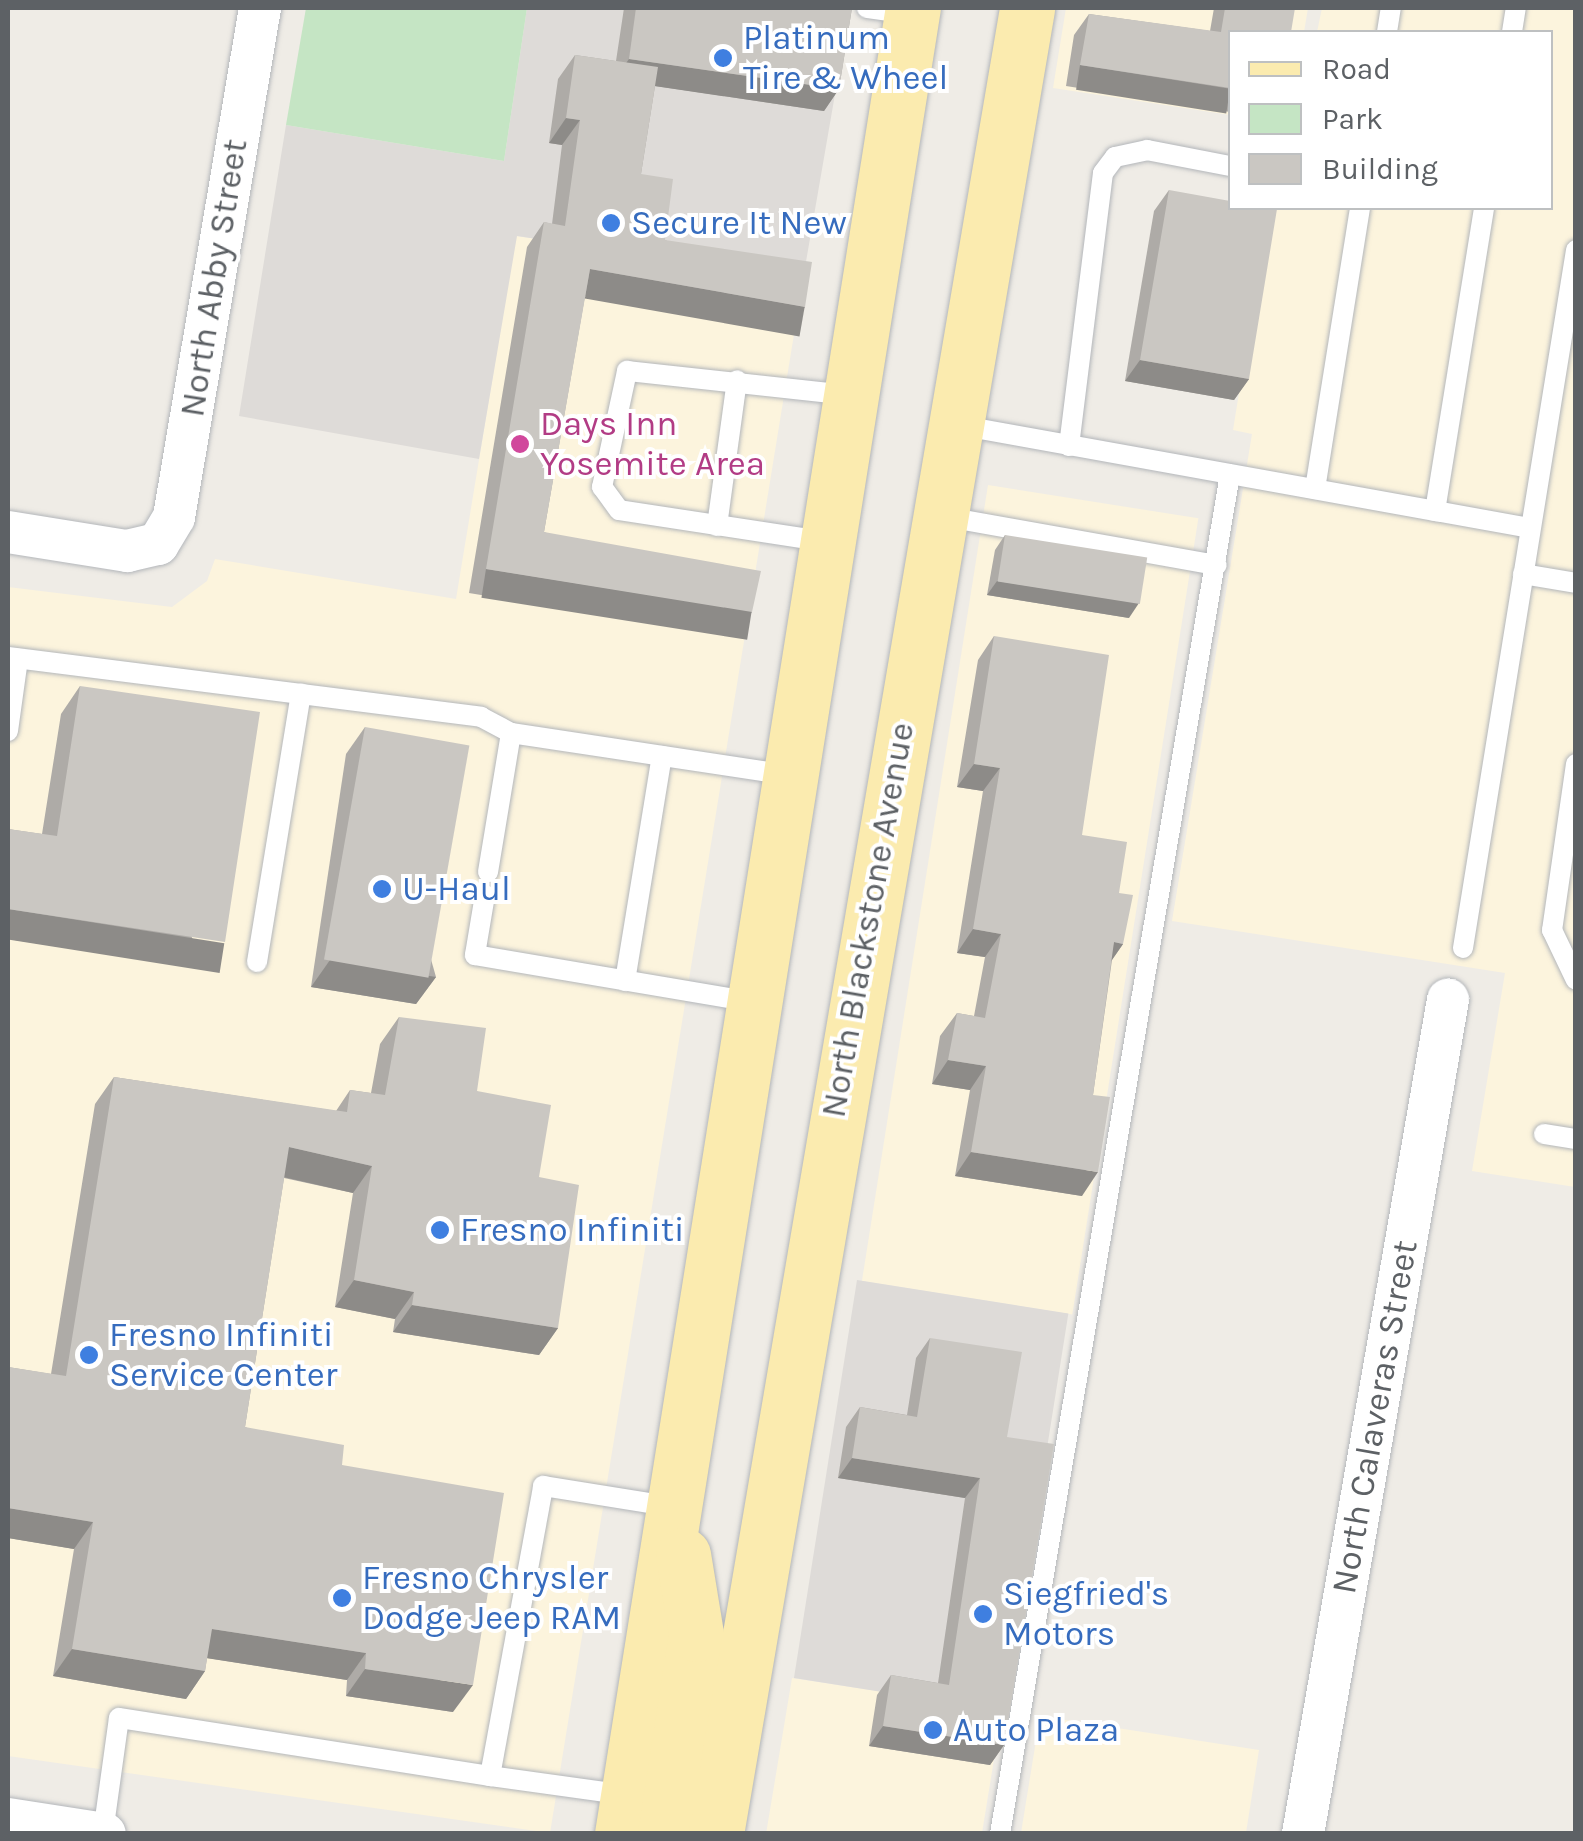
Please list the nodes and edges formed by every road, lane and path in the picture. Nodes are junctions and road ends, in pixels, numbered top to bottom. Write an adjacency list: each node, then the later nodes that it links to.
1 (260, 8): 18 (street, North Abby Street)
2 (1028, 8): 10 (main road, North Blackstone Avenue)
3 (897, 10): 9 (main road)
4 (1228, 166): 11 (lane)
5 (1360, 210): 13 (lane)
6 (1484, 210): 14 (lane)
7 (1576, 250): 17 (lane)
8 (737, 380): 9 (lane); 16 (lane); 16 (lane)
9 (851, 396): 19 (main road)
10 (956, 425): 11 (lane); 15 (main road, North Blackstone Avenue)
11 (1069, 446): 12 (lane)
12 (1230, 474): 13 (lane); 20 (lane)
13 (1315, 489): 14 (lane)
14 (1435, 511): 17 (lane)
15 (939, 516): 20 (lane); 46 (main road, North Blackstone Avenue)
16 (716, 526): 19 (lane)
17 (1530, 528): 21 (lane)
18 (8, 532)
19 (829, 543): 29 (main road)
20 (1216, 565): 47 (lane)
21 (1523, 574): 22 (lane); 32 (lane)
22 (1576, 583)
23 (13, 658): 24 (lane); 25 (lane)
24 (301, 694): 26 (lane); 33 (lane)
25 (8, 731)
26 (511, 734): 27 (lane); 30 (lane)
27 (662, 756): 29 (lane); 35 (lane)
28 (1576, 764): 34 (lane)
29 (795, 776): 37 (main road)
30 (488, 872)
31 (485, 895): 35 (lane)
32 (1463, 948)
33 (257, 962)
34 (1576, 980)
35 (625, 981): 37 (lane)
36 (1448, 1000): 48 (street, North Calaveras Street)
37 (758, 1003): 40 (main road)
38 (1544, 1134): 39 (lane)
39 (1576, 1139)
40 (676, 1508): 41 (lane); 42 (main road); 45 (main road)
41 (490, 1776): 42 (lane); 44 (lane)
42 (625, 1814)
43 (8, 1819): 44 (street)
44 (104, 1833)
45 (666, 1834)
46 (716, 1834)
47 (1000, 1834)
48 (1303, 1834)

